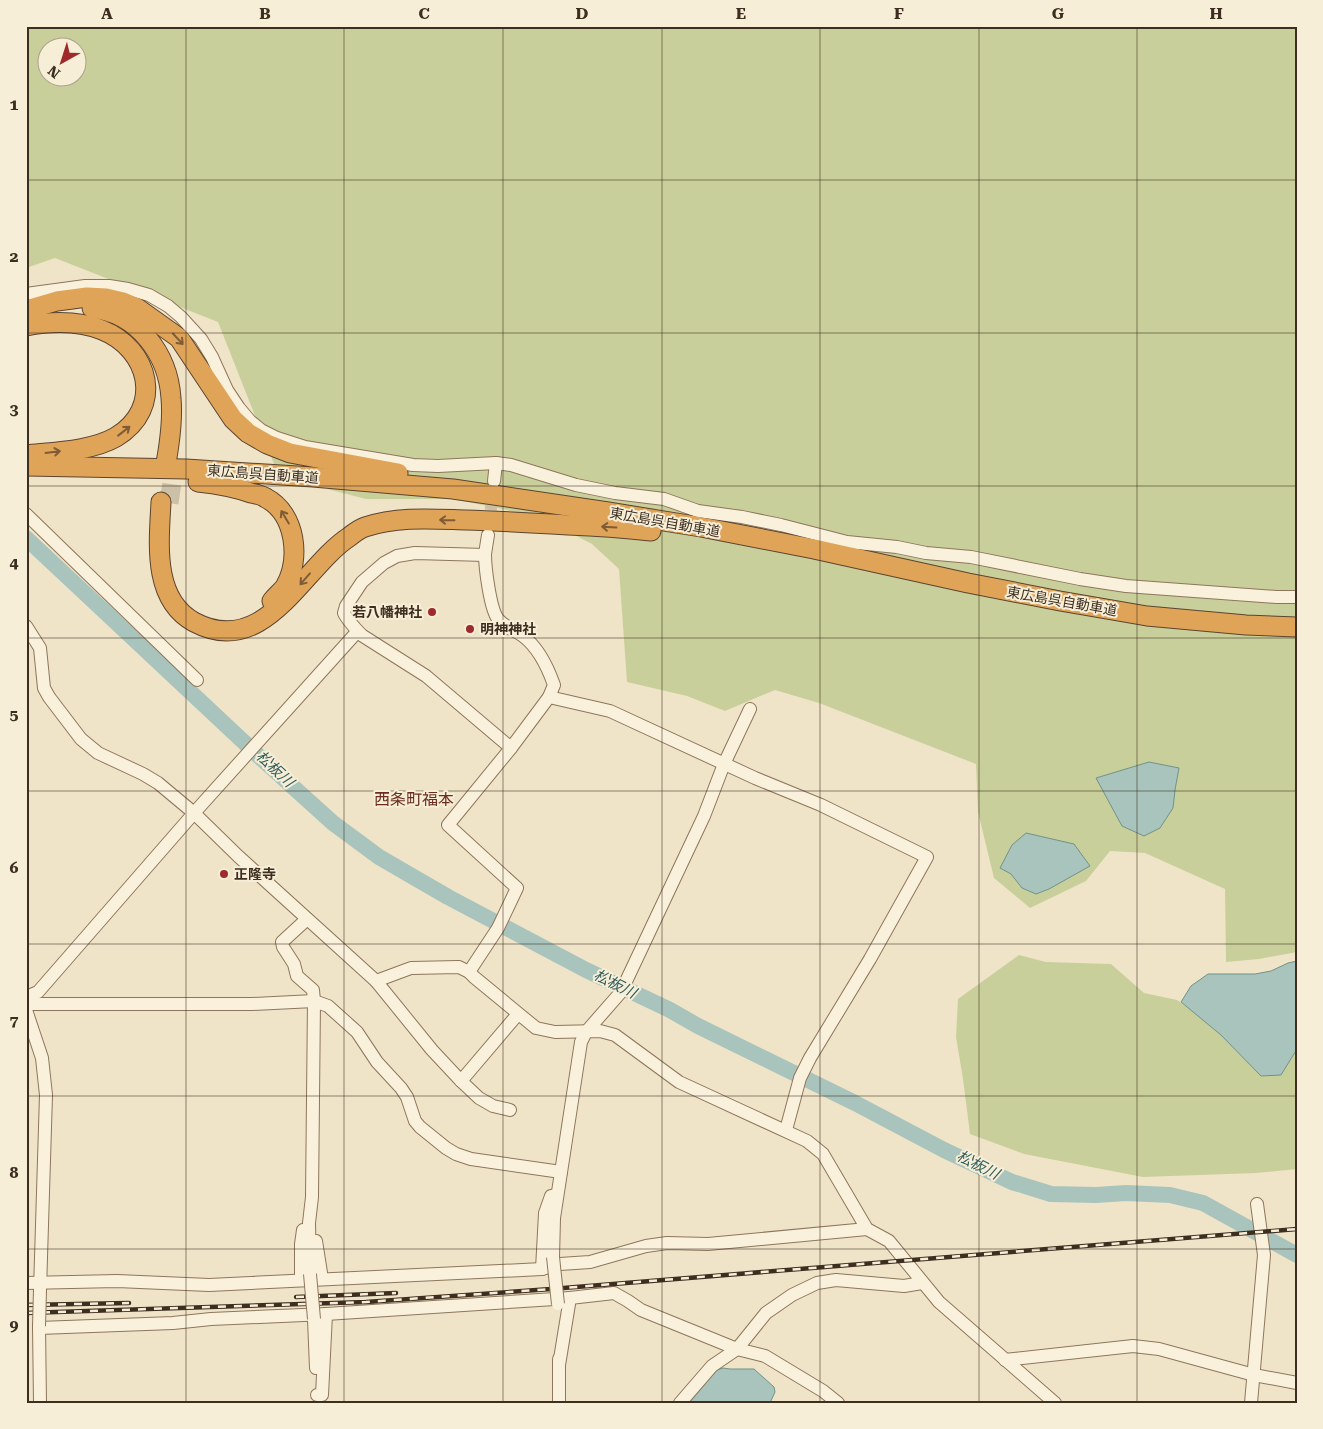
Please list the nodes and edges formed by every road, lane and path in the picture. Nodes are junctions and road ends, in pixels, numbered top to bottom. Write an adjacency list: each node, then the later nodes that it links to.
1 (26, 294): 8 (street)
2 (106, 298): 3 (highway); 4 (highway); 11 (highway, one-way to 11)
3 (26, 310)
4 (26, 318)
5 (26, 326): 7 (highway, one-way to 5)
6 (26, 454): 7 (highway, one-way to 7)
7 (80, 463): 9 (highway); 11 (highway, 東広島呉自動車道); 14 (highway, one-way to 7)
8 (496, 463): 10 (street); 16 (street)
9 (26, 466)
10 (494, 481)
11 (534, 501): 14 (highway, 東広島呉自動車道)
12 (26, 514): 20 (street)
13 (488, 535): 15 (street)
14 (814, 549): 18 (highway, 東広島呉自動車道)
15 (485, 555): 19 (street); 21 (street)
16 (1297, 597)
17 (26, 626): 25 (street)
18 (1297, 627)
19 (357, 632): 23 (street); 25 (street)
20 (197, 680)
21 (548, 698): 23 (street); 24 (street)
22 (750, 709): 24 (street)
23 (511, 748): 27 (street)
24 (724, 764): 34 (street); 38 (street)
25 (194, 813): 26 (street); 29 (street)
26 (307, 919): 28 (street); 30 (street)
27 (470, 972): 28 (street); 33 (street)
28 (376, 980): 36 (street)
29 (26, 998)
30 (314, 1001): 31 (street); 39 (street); 44 (street)
31 (26, 1004)
32 (26, 1010): 47 (street)
33 (518, 1014): 35 (street); 36 (street)
34 (599, 1026): 35 (street); 38 (street)
35 (586, 1032): 39 (street)
36 (461, 1081): 37 (street)
37 (510, 1110)
38 (786, 1130): 42 (street)
39 (561, 1172): 40 (street)
40 (557, 1195): 43 (street); 53 (street, bridge)
41 (1257, 1204): 54 (street)
42 (867, 1229): 43 (street); 46 (street)
43 (542, 1269): 44 (street)
44 (311, 1278): 47 (street); 56 (street, bridge)
45 (26, 1283): 47 (street)
46 (922, 1283): 51 (street); 52 (street)
47 (40, 1287): 50 (street, bridge)
48 (570, 1298): 49 (street); 51 (street); 53 (street)
49 (326, 1314): 50 (street); 56 (street)
50 (39, 1327): 57 (street)
51 (737, 1349): 59 (street); 60 (street)
52 (1005, 1360): 54 (street); 61 (street)
53 (559, 1365): 58 (street)
54 (1254, 1375): 55 (street); 62 (street)
55 (1297, 1383)
56 (317, 1399)
57 (40, 1403)
58 (559, 1403)
59 (680, 1403)
60 (838, 1403)
61 (1054, 1403)
62 (1251, 1403)

